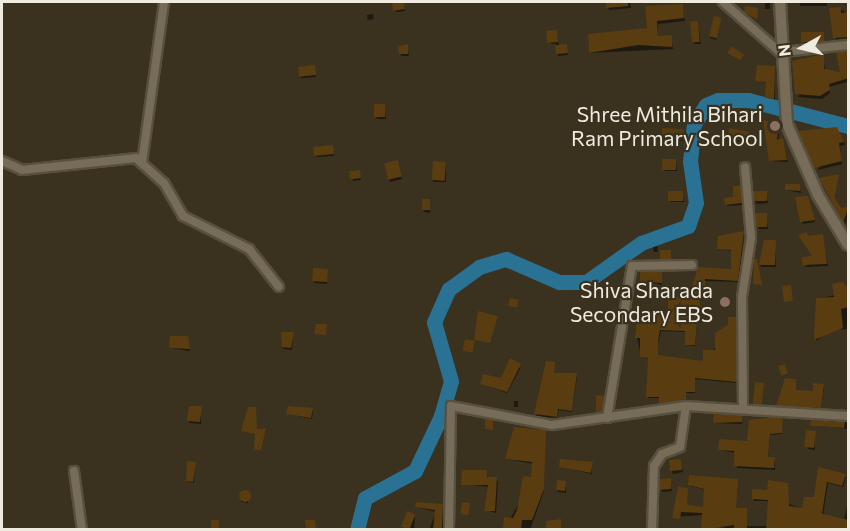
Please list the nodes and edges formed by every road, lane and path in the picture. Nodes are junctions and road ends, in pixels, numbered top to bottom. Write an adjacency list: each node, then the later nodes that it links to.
1 (164, 2): 7 (street)
2 (723, 2): 5 (street)
3 (780, 2): 5 (street)
4 (849, 45): 5 (street)
5 (783, 53): 9 (street)
6 (2, 162): 7 (street)
7 (142, 163): 11 (street)
8 (746, 167): 13 (street)
9 (849, 245)
10 (692, 265): 15 (street)
11 (279, 287)
12 (686, 406): 13 (street); 15 (street); 19 (street)
13 (743, 409): 14 (street)
14 (849, 416)
15 (607, 418): 18 (street)
16 (74, 471): 17 (street)
17 (82, 530)
18 (449, 530)
19 (652, 530)

